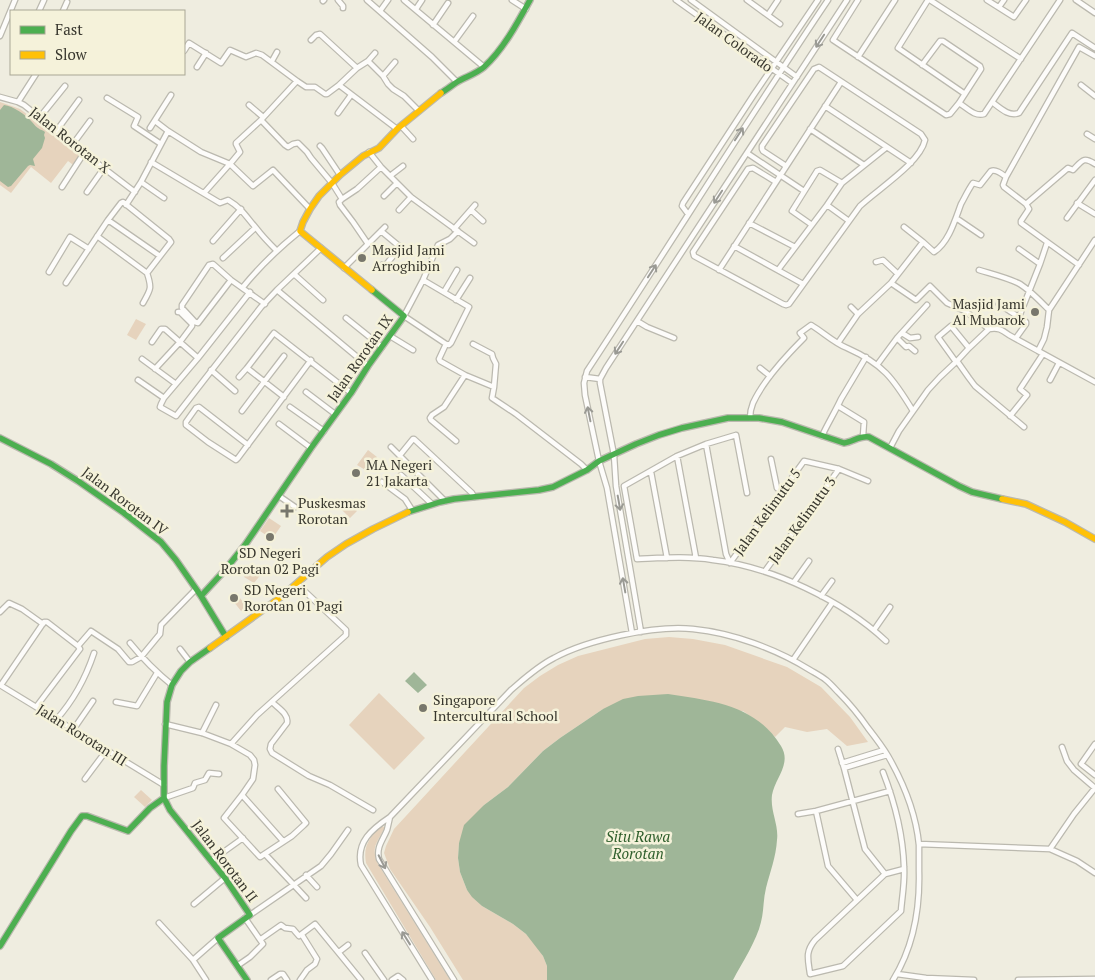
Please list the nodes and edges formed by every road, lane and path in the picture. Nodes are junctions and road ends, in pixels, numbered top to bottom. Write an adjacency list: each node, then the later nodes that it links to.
1 (338, 0): 27 (street)
2 (367, 0): 30 (street)
3 (388, 0): 30 (street)
4 (404, 0): 29 (street)
5 (422, 0): 29 (street)
6 (512, 0): 28 (street)
7 (530, 0): 28 (street)
8 (689, 0): 24 (street, Jalan Colorado); 25 (street)
9 (747, 0): 34 (street)
10 (778, 0): 34 (street)
11 (818, 0): 51 (street)
12 (828, 0): 58 (street)
13 (847, 0): 61 (street, one-way to 61)
14 (858, 0): 47 (street)
15 (895, 0): 47 (street)
16 (929, 0): 48 (street); 53 (street)
17 (987, 0): 26 (street)
18 (1004, 0): 26 (street)
19 (1026, 0): 26 (street)
20 (1060, 0): 48 (street)
21 (1076, 0): 33 (street)
22 (678, 1): 25 (street, Jalan Colorado)
23 (448, 3): 36 (street)
24 (697, 4): 31 (street); 51 (street, Jalan Colorado)
25 (683, 5): 31 (street, Jalan Colorado)
26 (999, 7)
27 (343, 8)
28 (526, 8): 56 (street)
29 (416, 9): 36 (street)
30 (380, 11): 64 (street)
31 (692, 11): 57 (street, Jalan Colorado)
32 (10, 12): 38 (street)
33 (1095, 13)
34 (768, 15): 37 (street)
35 (473, 16): 40 (street)
36 (433, 24): 40 (street)
37 (780, 24)
38 (0, 36)
39 (311, 40): 55 (street)
40 (454, 42): 56 (street)
41 (1095, 48): 77 (street)
42 (185, 49): 44 (street)
43 (277, 52): 49 (street)
44 (206, 53): 49 (street); 54 (street)
45 (375, 53): 50 (street)
46 (1095, 56): 117 (street)
47 (858, 57): 79 (street)
48 (1020, 59): 77 (street)
49 (272, 61): 63 (street)
50 (368, 61): 55 (street); 62 (street)
51 (776, 61): 57 (street); 58 (street, Jalan Colorado)
52 (395, 62): 62 (street)
53 (922, 65): 70 (street); 70 (street)
54 (197, 67)
55 (357, 68): 67 (street)
56 (484, 68): 64 (street)
57 (772, 68): 59 (street, Jalan Colorado); 98 (street)
58 (785, 68): 59 (street); 61 (street, Jalan Colorado)
59 (780, 74): 65 (street, Jalan Colorado); 101 (street, one-way to 59)
60 (35, 75): 78 (street)
61 (795, 75): 65 (street)
62 (383, 76): 82 (street)
63 (297, 81): 67 (street); 85 (street)
64 (458, 82): 82 (street)
65 (790, 82): 104 (street)
66 (841, 82): 81 (street); 106 (street); 111 (street)
67 (338, 85): 72 (street)
68 (1081, 85): 73 (street)
69 (65, 86): 84 (street)
70 (965, 94): 79 (street)
71 (170, 95): 87 (street)
72 (351, 95): 83 (street); 89 (street)
73 (1095, 96)
74 (0, 97): 78 (street, Jalan Rorotan X)
75 (108, 98): 97 (street)
76 (79, 100): 91 (street)
77 (992, 102): 79 (street)
78 (20, 103): 84 (street, Jalan Rorotan X)
79 (959, 103)
80 (249, 105): 85 (street)
81 (825, 106): 90 (street); 100 (street)
82 (419, 110): 89 (street)
83 (338, 113)
84 (40, 117): 91 (street, Jalan Rorotan X)
85 (262, 118): 107 (street); 121 (street)
86 (90, 121): 96 (street)
87 (155, 121): 88 (street); 92 (street)
88 (150, 128)
89 (399, 128): 94 (street); 102 (street)
90 (810, 129): 109 (street); 111 (street)
91 (58, 130): 96 (street, Jalan Rorotan X)
92 (168, 131): 97 (street); 107 (street)
93 (1087, 134): 95 (street)
94 (414, 139)
95 (1095, 139)
96 (73, 144): 103 (street, Jalan Rorotan X)
97 (161, 144): 105 (street)
98 (722, 144): 101 (street); 142 (street)
99 (320, 146): 114 (street)
100 (887, 147): 106 (street); 109 (street)
101 (730, 148): 142 (street)
102 (369, 152): 112 (street); 114 (street)
103 (84, 153): 113 (street, Jalan Rorotan X); 124 (street)
104 (747, 153): 115 (street); 208 (street, one-way to 208)
105 (151, 162): 119 (street); 128 (street)
106 (911, 163): 147 (street)
107 (230, 164): 128 (street); 139 (street)
108 (1095, 164): 134 (street)
109 (864, 165): 123 (street)
110 (403, 166): 116 (street)
111 (786, 166): 115 (street)
112 (381, 167): 116 (street); 132 (street)
113 (104, 168): 126 (street); 127 (street, Jalan Rorotan X)
114 (340, 175): 121 (street)
115 (780, 175): 120 (street); 125 (street)
116 (390, 176): 122 (street)
117 (1006, 177): 134 (street); 144 (street)
118 (1095, 180): 133 (street)
119 (140, 182): 127 (street); 131 (street)
120 (776, 182): 149 (street); 177 (street)
121 (332, 183): 132 (street); 139 (street)
122 (397, 183): 129 (street); 130 (street)
123 (842, 183): 125 (street); 137 (street)
124 (62, 187)
125 (804, 191): 150 (street)
126 (87, 192)
127 (135, 192): 135 (street)
128 (204, 193): 138 (street)
129 (384, 196)
130 (410, 197): 140 (street); 153 (street)
131 (164, 198)
132 (342, 199): 162 (street)
133 (1078, 203): 143 (street); 145 (street)
134 (1026, 204): 161 (street)
135 (126, 205): 146 (street); 169 (street)
136 (474, 205): 141 (street)
137 (827, 205): 147 (street); 150 (street)
138 (241, 209): 152 (street); 158 (street)
139 (310, 209): 154 (street)
140 (399, 210)
141 (470, 210): 148 (street); 153 (street)
142 (688, 214): 243 (street, one-way to 142)
143 (1095, 214)
144 (956, 218): 155 (street); 159 (street)
145 (1067, 218)
146 (108, 220): 156 (street); 169 (street)
147 (849, 220): 189 (street)
148 (483, 221)
149 (750, 222): 163 (street); 164 (street)
150 (812, 225): 164 (street)
151 (904, 227): 159 (street)
152 (255, 228): 168 (street); 170 (street)
153 (456, 230): 160 (street); 186 (street)
154 (300, 231): 165 (street, Jalan Rorotan IX); 168 (street)
155 (981, 235)
156 (97, 236): 166 (street); 181 (street)
157 (1095, 240): 174 (street)
158 (213, 241)
159 (923, 242): 183 (street)
160 (474, 243)
161 (1047, 243): 172 (street); 174 (street)
162 (368, 244): 173 (street); 175 (street)
163 (734, 246): 177 (street); 178 (street)
164 (795, 247): 178 (street)
165 (321, 248): 175 (street, Jalan Rorotan IX); 182 (street)
166 (89, 249): 180 (street); 187 (street)
167 (1019, 249): 172 (street)
168 (276, 250): 190 (street)
169 (160, 256): 181 (street)
170 (223, 258)
171 (876, 262): 183 (street)
172 (1040, 264): 194 (street)
173 (382, 265)
174 (1079, 265): 202 (street)
175 (344, 268): 205 (street, Jalan Rorotan IX)
176 (457, 270): 193 (street)
177 (718, 270): 189 (street)
178 (778, 270): 189 (street)
179 (978, 270): 194 (street)
180 (49, 272)
181 (147, 273): 198 (street)
182 (294, 274): 191 (street); 195 (street)
183 (898, 274): 188 (street)
184 (470, 278): 196 (street)
185 (231, 280): 185 (street); 190 (street)
186 (423, 280): 193 (street); 205 (street)
187 (66, 283)
188 (890, 283): 204 (street); 209 (street)
189 (803, 284)
190 (243, 287): 192 (street)
191 (277, 290): 197 (street); 235 (street)
192 (250, 292): 197 (street); 229 (street)
193 (444, 292): 196 (street)
194 (1029, 292): 202 (street); 206 (street)
195 (324, 300)
196 (456, 300): 219 (street)
197 (266, 302): 239 (street)
198 (143, 303)
199 (999, 304): 206 (street)
200 (927, 305): 210 (street)
201 (851, 307): 204 (street)
202 (1049, 310): 225 (street)
203 (178, 312): 217 (street)
204 (858, 314): 218 (street)
205 (404, 316): 211 (street, Jalan Rorotan IX); 219 (street)
206 (1019, 317): 215 (street)
207 (346, 318): 221 (street)
208 (637, 321): 213 (street); 244 (street, one-way to 244)
209 (989, 329): 215 (street); 222 (street)
210 (902, 333): 212 (street); 214 (street)
211 (390, 336): 221 (street, Jalan Rorotan IX); 223 (street)
212 (918, 337)
213 (674, 338)
214 (897, 338): 224 (street); 234 (street)
215 (1016, 338): 225 (street)
216 (152, 342): 217 (street)
217 (180, 342): 229 (street); 238 (street)
218 (838, 343): 228 (street); 241 (street)
219 (446, 344): 240 (street)
220 (472, 344): 250 (street)
221 (382, 347): 235 (street, Jalan Rorotan IX)
222 (969, 348): 232 (street); 232 (street)
223 (413, 350)
224 (916, 351)
225 (1038, 351): 226 (street)
226 (1043, 354): 233 (street); 262 (street)
227 (284, 356): 247 (street)
228 (866, 357): 234 (street); 256 (street)
229 (198, 358): 249 (street)
230 (142, 359): 238 (street)
231 (310, 360): 236 (street); 253 (street); 254 (street)
232 (957, 362): 259 (street); 262 (street)
233 (1059, 363): 246 (street); 248 (street)
234 (877, 365): 259 (street)
235 (368, 366): 253 (street, Jalan Rorotan IX)
236 (247, 368): 242 (street); 247 (street)
237 (760, 368): 241 (street)
238 (155, 369): 249 (street)
239 (211, 370): 251 (street); 255 (street)
240 (466, 375): 250 (street); 269 (street)
241 (770, 376): 261 (street)
242 (239, 377)
243 (585, 377): 244 (street); 279 (street, one-way to 243)
244 (600, 379): 276 (street)
245 (138, 380): 255 (street)
246 (1050, 380)
247 (264, 382): 254 (street); 258 (street)
248 (1095, 382)
249 (176, 384): 255 (street)
250 (494, 387): 280 (street)
251 (235, 391)
252 (306, 392): 260 (street)
253 (351, 393): 260 (street, Jalan Rorotan IX)
254 (284, 397): 272 (street)
255 (164, 398)
256 (838, 406): 266 (street); 267 (street)
257 (290, 407): 265 (street)
258 (242, 411)
259 (913, 411): 271 (street)
260 (336, 414): 265 (street, Jalan Rorotan IX)
261 (750, 416): 266 (street); 276 (street)
262 (1010, 416): 264 (street)
263 (279, 424): 274 (street)
264 (1024, 427)
265 (324, 431): 274 (street, Jalan Rorotan IX)
266 (822, 436): 267 (street)
267 (863, 436): 271 (street)
268 (0, 438): 304 (street, Jalan Rorotan IV)
269 (456, 441)
270 (706, 444): 277 (street); 288 (street, Jalan Kelimutu 5); 289 (street)
271 (892, 444): 296 (street)
272 (248, 445): 272 (street)
273 (391, 447): 275 (street)
274 (311, 448): 291 (street, Jalan Rorotan IX)
275 (400, 455): 290 (street); 292 (street)
276 (614, 455): 279 (street); 286 (street)
277 (677, 456): 282 (street); 298 (street)
278 (771, 459): 288 (street)
279 (599, 462): 280 (street); 287 (street)
280 (584, 467): 290 (street)
281 (840, 468): 284 (street); 288 (street, Jalan Kelimutu 5); 300 (street, Jalan Kelimutu 3)
282 (651, 472): 297 (street); 297 (street)
283 (401, 475): 293 (street)
284 (868, 481)
285 (382, 482): 295 (street)
286 (616, 486): 287 (street); 312 (street, one-way to 312)
287 (607, 488): 313 (street, one-way to 287)
288 (782, 492)
289 (747, 493)
290 (473, 495): 292 (street)
291 (279, 496): 294 (street); 305 (street, Jalan Rorotan IX)
292 (445, 501): 293 (street)
293 (432, 504): 295 (street)
294 (295, 507)
295 (412, 510): 303 (street)
296 (1095, 539)
297 (667, 558): 298 (street)
298 (696, 558): 300 (street)
299 (810, 562): 302 (street)
300 (764, 571): 302 (street)
301 (832, 581): 306 (street)
302 (794, 582): 306 (street)
303 (297, 584): 314 (street); 328 (street)
304 (196, 589): 305 (street, Jalan Rorotan IV); 320 (street)
305 (201, 596): 314 (street, Jalan Rorotan IV)
306 (821, 596): 307 (street)
307 (832, 603): 311 (street); 321 (street)
308 (890, 607): 311 (street)
309 (0, 612): 310 (street)
310 (43, 624): 317 (street); 324 (street)
311 (874, 630): 315 (street)
312 (642, 632): 313 (street); 321 (street)
313 (632, 634): 355 (street)
314 (226, 637): 322 (street)
315 (886, 641)
316 (130, 643): 320 (street)
317 (78, 646): 320 (street); 330 (street)
318 (180, 649): 322 (street)
319 (94, 653): 331 (street)
320 (140, 657): 323 (street)
321 (793, 660): 340 (street)
322 (190, 662): 325 (street)
323 (157, 673): 325 (street); 327 (street)
324 (0, 685): 330 (street, Jalan Rorotan III)
325 (172, 685): 332 (street)
326 (93, 701): 333 (street)
327 (116, 702)
328 (272, 702): 335 (street); 352 (street)
329 (216, 705): 334 (street)
330 (36, 707): 331 (street, Jalan Rorotan III)
331 (56, 720): 333 (street, Jalan Rorotan III)
332 (165, 724): 334 (street); 346 (street)
333 (73, 730): 339 (street, Jalan Rorotan III)
334 (202, 733): 335 (street)
335 (231, 744): 349 (street)
336 (1095, 744): 344 (street)
337 (1062, 747): 360 (street)
338 (838, 749): 341 (street)
339 (106, 751): 345 (street); 346 (street, Jalan Rorotan III)
340 (885, 752): 341 (street); 359 (street)
341 (843, 766): 351 (street)
342 (883, 772): 348 (street)
343 (219, 774): 350 (street)
344 (1095, 775)
345 (85, 779)
346 (164, 785): 350 (street)
347 (278, 789): 358 (street)
348 (890, 791): 351 (street); 363 (street)
349 (242, 795): 357 (street); 358 (street)
350 (164, 798): 362 (street, Jalan Rorotan II); 379 (street)
351 (853, 801): 353 (street); 365 (street)
352 (373, 810)
353 (816, 811): 354 (street); 371 (street)
354 (798, 814)
355 (390, 817): 395 (street, one-way to 355); 396 (street, one-way to 396)
356 (348, 830): 366 (street)
357 (243, 838): 361 (street); 362 (street)
358 (283, 841): 361 (street)
359 (919, 844): 360 (street); 384 (street)
360 (1050, 850): 364 (street)
361 (265, 854): 368 (street)
362 (211, 861): 367 (street, Jalan Rorotan II)
363 (904, 869): 365 (street); 371 (street)
364 (1095, 873)
365 (885, 874): 371 (street)
366 (306, 875): 368 (street); 369 (street)
367 (225, 878): 372 (street); 373 (street, Jalan Rorotan II)
368 (294, 885): 370 (street); 373 (street)
369 (317, 887)
370 (306, 898)
371 (858, 900)
372 (194, 904)
373 (247, 916): 376 (street, Jalan Rorotan II); 377 (street)
374 (159, 923): 382 (street)
375 (302, 935): 377 (street); 380 (street); 390 (street)
376 (218, 938): 382 (street); 383 (street)
377 (262, 942): 383 (street)
378 (348, 945): 380 (street)
379 (0, 946)
380 (339, 952): 391 (street)
381 (366, 953): 392 (street)
382 (193, 960): 387 (street)
383 (237, 966): 385 (street)
384 (897, 974): 397 (street); 398 (street)
385 (246, 979)
386 (1095, 979): 399 (street)
387 (206, 980)
388 (271, 980): 389 (street)
389 (287, 980)
390 (300, 980)
391 (361, 980)
392 (384, 980)
393 (392, 980): 394 (street)
394 (403, 980)
395 (432, 980)
396 (454, 980)
397 (894, 980)
398 (974, 980)
399 (1018, 980)

